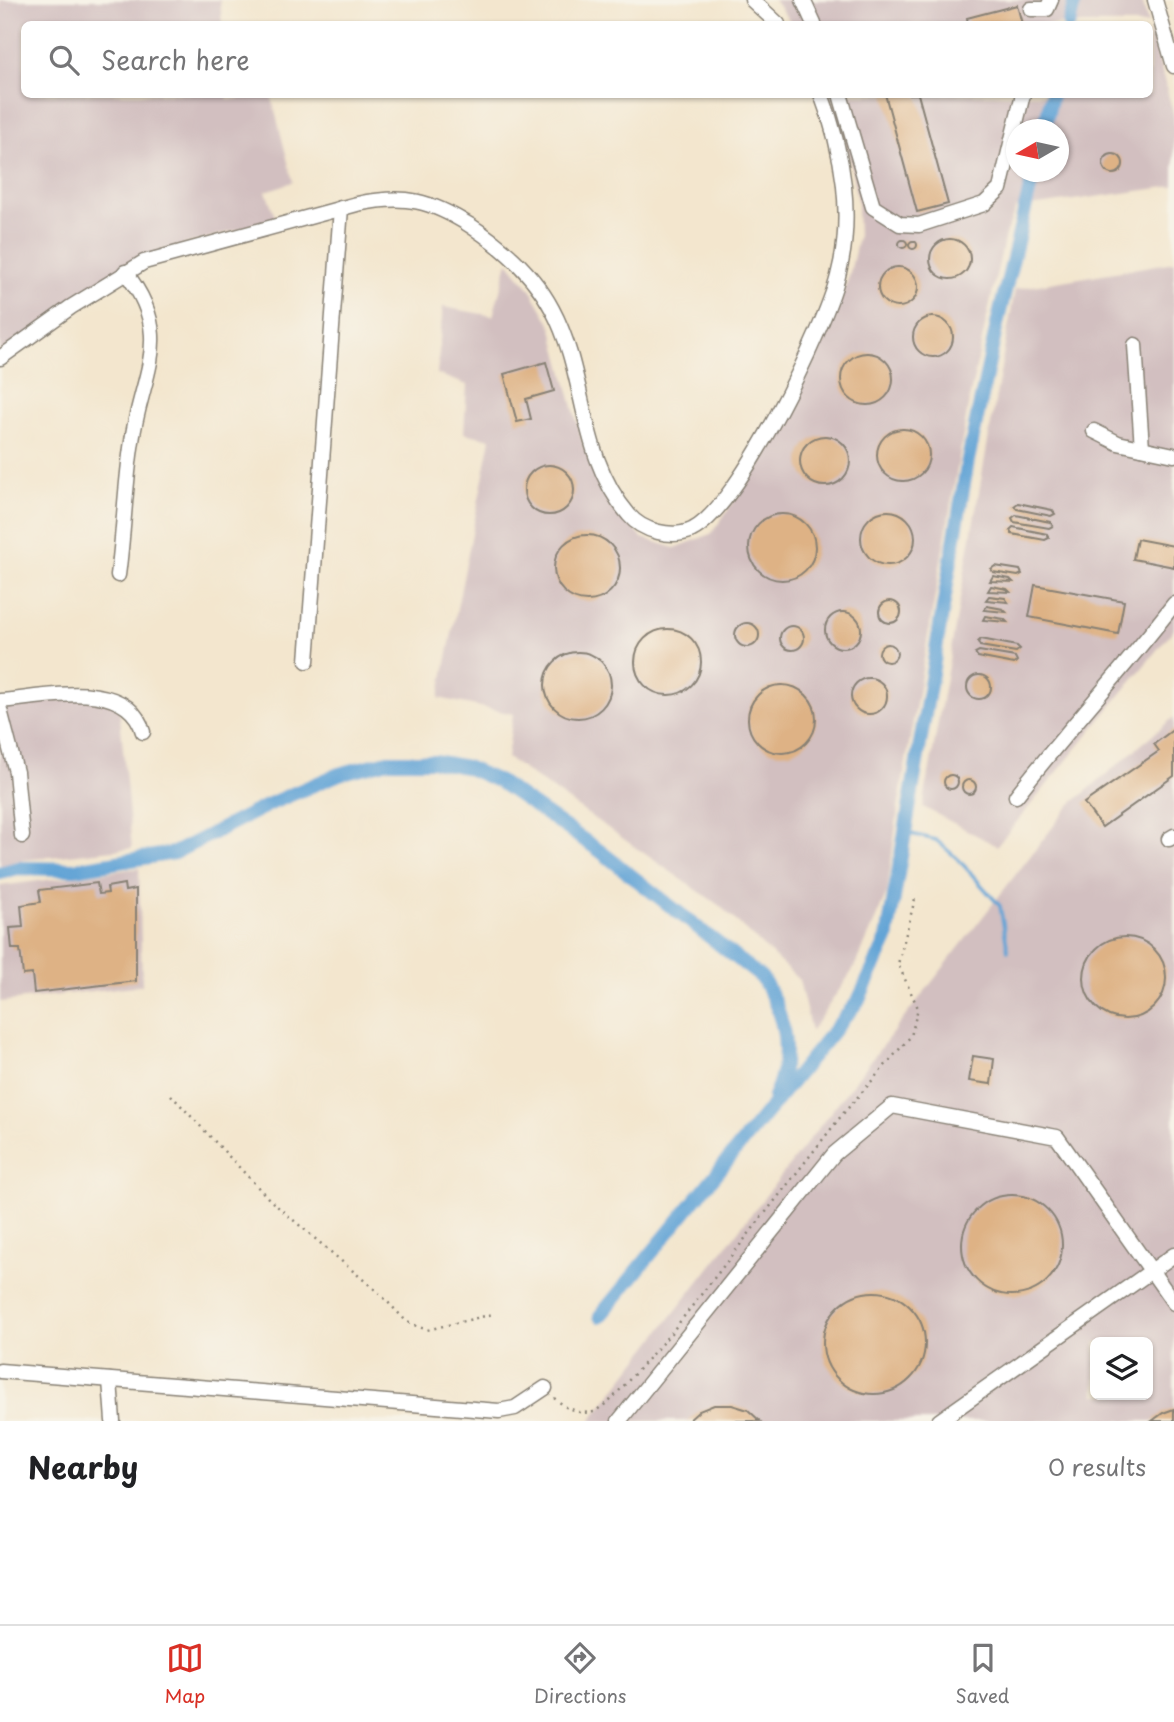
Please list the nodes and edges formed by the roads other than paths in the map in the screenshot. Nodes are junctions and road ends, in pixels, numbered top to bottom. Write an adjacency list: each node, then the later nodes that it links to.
1 (752, 0): 6 (street)
2 (803, 0): 7 (street)
3 (1051, 0): 5 (street)
4 (1155, 0): 8 (street)
5 (1029, 4)
6 (775, 21)
7 (813, 21)
8 (1174, 66)
9 (822, 98): 12 (street)
10 (841, 98): 11 (street)
11 (1022, 98)
12 (341, 208): 13 (street); 21 (street)
13 (125, 272): 15 (street); 19 (street)
14 (1135, 345): 17 (street)
15 (0, 358)
16 (1094, 430): 17 (street)
17 (1142, 448): 18 (street)
18 (1174, 455)
19 (118, 575)
20 (1174, 604): 25 (street)
21 (307, 660)
22 (0, 701): 24 (street)
23 (0, 709): 26 (street)
24 (143, 732)
25 (1016, 796)
26 (22, 836)
27 (1174, 1255): 28 (street)
28 (1152, 1271): 29 (street); 34 (street); 35 (street)
29 (1174, 1303)
30 (0, 1371): 31 (street)
31 (110, 1380): 32 (street); 33 (street)
32 (545, 1388)
33 (113, 1421)
34 (619, 1421)
35 (939, 1421)

